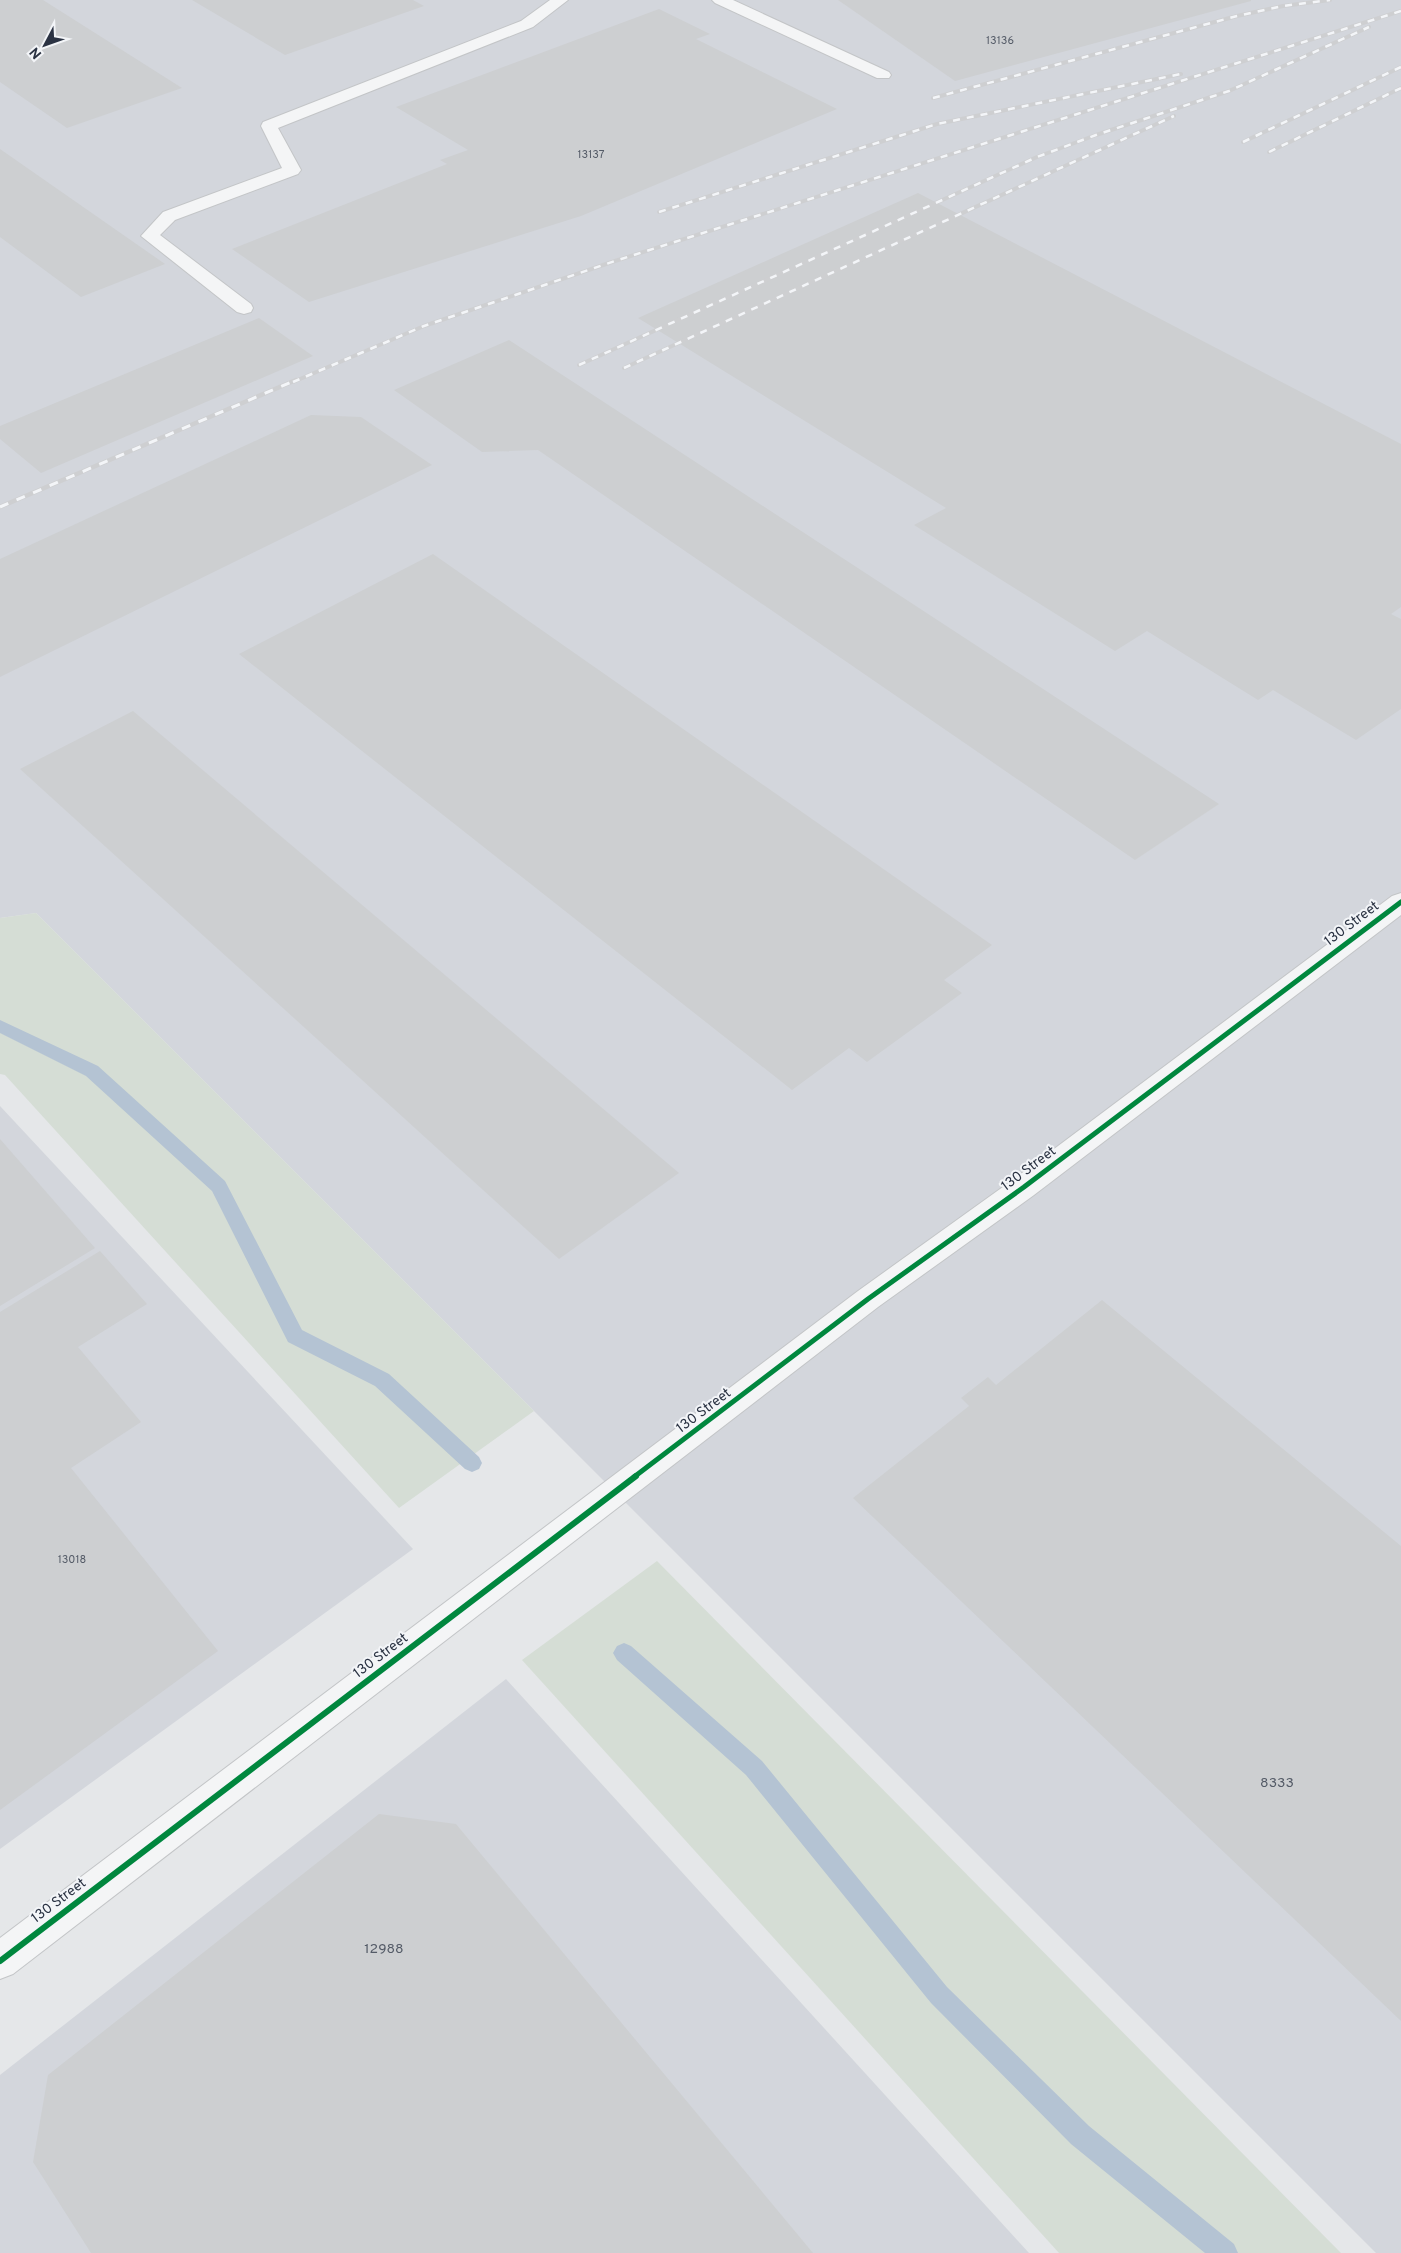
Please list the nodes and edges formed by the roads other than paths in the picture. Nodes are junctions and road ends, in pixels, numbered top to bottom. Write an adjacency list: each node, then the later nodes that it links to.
1 (560, 0): 4 (street)
2 (720, 0): 3 (street)
3 (883, 75)
4 (244, 308)
5 (1401, 902): 6 (street, 130 Street)
6 (0, 1961)

